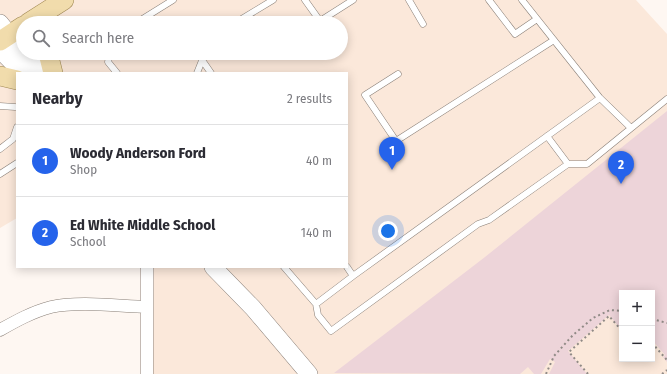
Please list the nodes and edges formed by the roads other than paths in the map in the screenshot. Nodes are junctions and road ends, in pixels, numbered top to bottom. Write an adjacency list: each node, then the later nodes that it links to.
1 (65, 0): 9 (main road); 10 (main road)
2 (173, 0): 11 (lane)
3 (273, 0): 12 (lane)
4 (305, 0): 13 (lane)
5 (353, 0): 14 (lane)
6 (409, 0): 16 (lane)
7 (489, 0): 15 (lane)
8 (522, 0): 15 (lane)
9 (39, 16)
10 (57, 16)
11 (147, 16)
12 (247, 16)
13 (316, 16)
14 (328, 16)
15 (537, 19): 18 (lane)
16 (423, 24)
17 (6, 35): 19 (main road); 20 (main road)
18 (554, 40): 32 (lane); 35 (lane)
19 (16, 45)
20 (16, 57)
21 (17, 60): 26 (main road)
22 (30, 60): 27 (main road)
23 (50, 60): 28 (main road)
24 (108, 60): 29 (lane)
25 (202, 60): 30 (lane); 31 (lane)
26 (23, 72)
27 (40, 72)
28 (53, 72)
29 (116, 72)
30 (197, 72)
31 (210, 72)
32 (398, 74)
33 (0, 76): 34 (main road)
34 (16, 80)
35 (600, 98): 39 (lane); 41 (lane)
36 (667, 99): 39 (lane)
37 (0, 106): 38 (lane)
38 (16, 107)
39 (631, 128): 44 (lane)
40 (16, 130): 42 (lane)
41 (547, 136): 44 (lane); 50 (lane)
42 (1, 146)
43 (16, 164): 45 (lane)
44 (568, 164): 51 (lane)
45 (0, 174)
46 (147, 268): 52 (street)
47 (215, 268): 55 (main road)
48 (285, 268): 51 (lane)
49 (348, 268): 50 (lane)
50 (353, 276): 51 (lane)
51 (316, 304)
52 (147, 306): 53 (street); 54 (street)
53 (0, 330)
54 (147, 374)
55 (309, 374)

